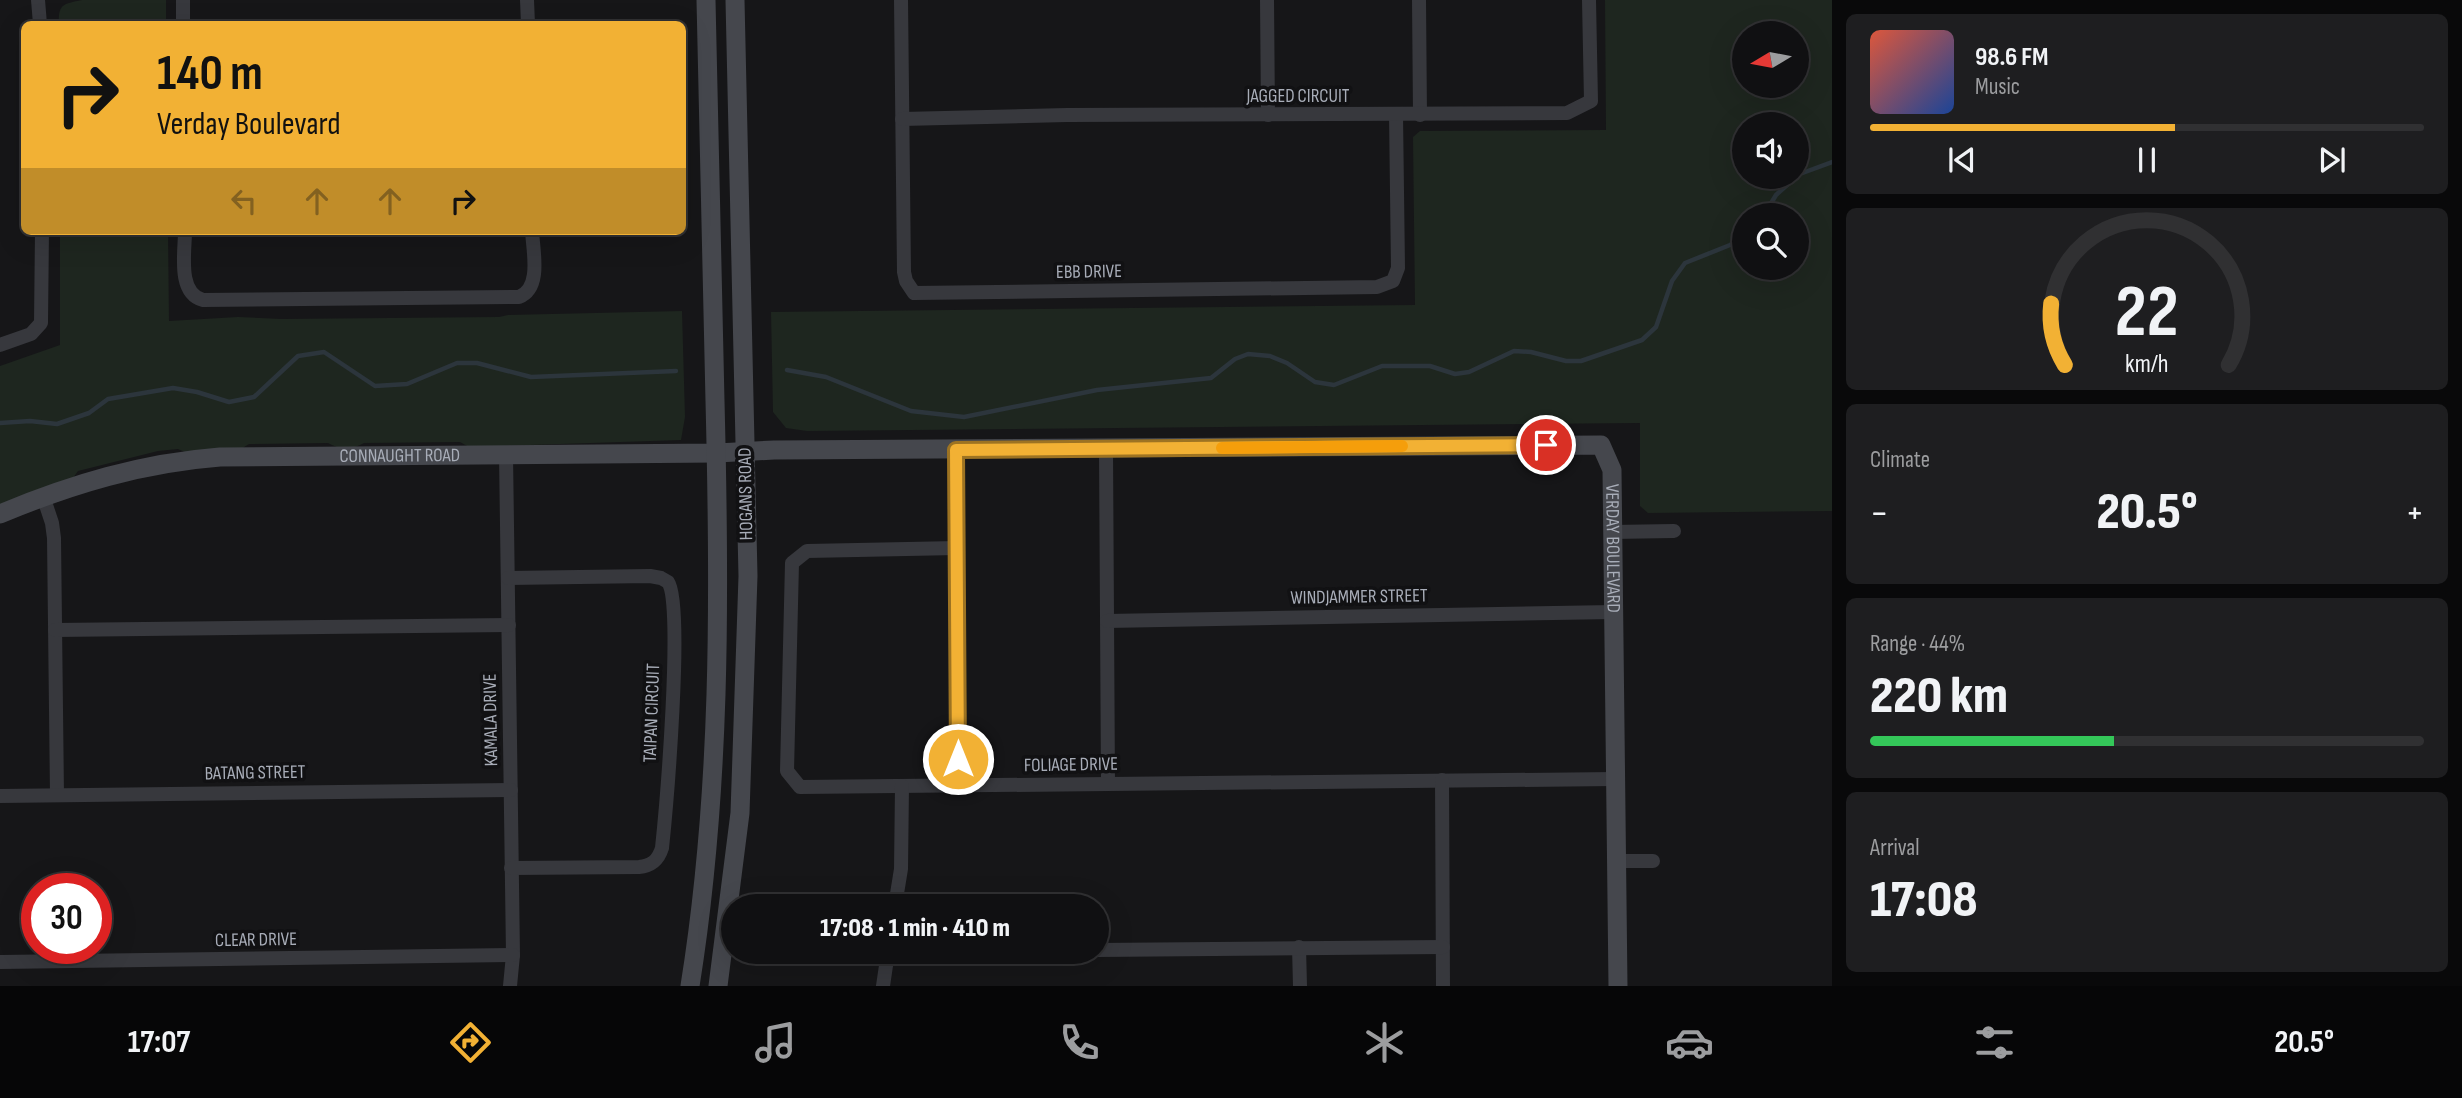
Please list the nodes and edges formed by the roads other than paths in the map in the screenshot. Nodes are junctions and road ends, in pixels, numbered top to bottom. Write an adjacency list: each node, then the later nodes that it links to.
1 (38, 0): 10 (street)
2 (183, 0): 11 (street)
3 (527, 0): 12 (street)
4 (706, 0): 25 (street, HOGANS ROAD)
5 (735, 0): 24 (street, HOGANS ROAD)
6 (901, 0): 16 (street, EBB DRIVE)
7 (1267, 0): 14 (street)
8 (1419, 0): 15 (street)
9 (1589, 0): 15 (street, JAGGED CIRCUIT)
10 (40, 21)
11 (183, 21)
12 (528, 21)
13 (1396, 114): 14 (street, JAGGED CIRCUIT); 15 (street, JAGGED CIRCUIT); 16 (street, EBB DRIVE)
14 (1268, 115): 16 (street, JAGGED CIRCUIT)
15 (1420, 115)
16 (902, 119)
17 (42, 235): 20 (street)
18 (185, 235): 19 (street)
19 (532, 235)
20 (0, 345)
21 (1105, 449): 22 (street, VERDAY BOULEVARD); 29 (street, VERDAY BOULEVARD); 34 (street)
22 (956, 450): 23 (street, VERDAY BOULEVARD); 31 (street)
23 (806, 451): 24 (street, CONNAUGHT ROAD)
24 (745, 452): 25 (street, CONNAUGHT ROAD); 57 (street, HOGANS ROAD)
25 (717, 453): 26 (street, CONNAUGHT ROAD); 56 (street, HOGANS ROAD)
26 (506, 454): 27 (street, CONNAUGHT ROAD); 32 (street, KAMALA DRIVE)
27 (43, 496): 28 (street, CONNAUGHT ROAD); 36 (street)
28 (0, 514)
29 (1612, 531): 30 (street); 33 (street, VERDAY BOULEVARD)
30 (1674, 531)
31 (957, 548): 40 (street); 41 (street, FOLIAGE DRIVE)
32 (508, 578): 35 (street, KAMALA DRIVE); 47 (street, TAIPAN CIRCUIT)
33 (1613, 612): 34 (street, WINDJAMMER STREET); 37 (street, VERDAY BOULEVARD)
34 (1107, 621): 39 (street)
35 (509, 625): 36 (street); 42 (street, KAMALA DRIVE)
36 (55, 629): 43 (street)
37 (1615, 779): 38 (street, FOLIAGE DRIVE); 45 (street, VERDAY BOULEVARD)
38 (1442, 780): 39 (street, FOLIAGE DRIVE); 50 (street)
39 (1108, 784): 40 (street, FOLIAGE DRIVE)
40 (958, 785): 41 (street, FOLIAGE DRIVE)
41 (902, 786): 48 (street)
42 (511, 790): 43 (street, BATANG STREET); 47 (street, KAMALA DRIVE)
43 (57, 795): 44 (street, BATANG STREET)
44 (0, 796)
45 (1616, 861): 46 (street); 61 (street, VERDAY BOULEVARD)
46 (1653, 861)
47 (511, 868): 52 (street, KAMALA DRIVE)
48 (897, 894)
49 (1299, 947): 50 (street); 51 (street); 59 (street)
50 (1443, 947): 60 (street)
51 (1109, 950)
52 (513, 955): 53 (street, CLEAR DRIVE); 55 (street, KAMALA DRIVE)
53 (0, 962)
54 (886, 964): 58 (street)
55 (510, 986)
56 (690, 986)
57 (718, 986)
58 (883, 986)
59 (1300, 986)
60 (1443, 986)
61 (1618, 986)

